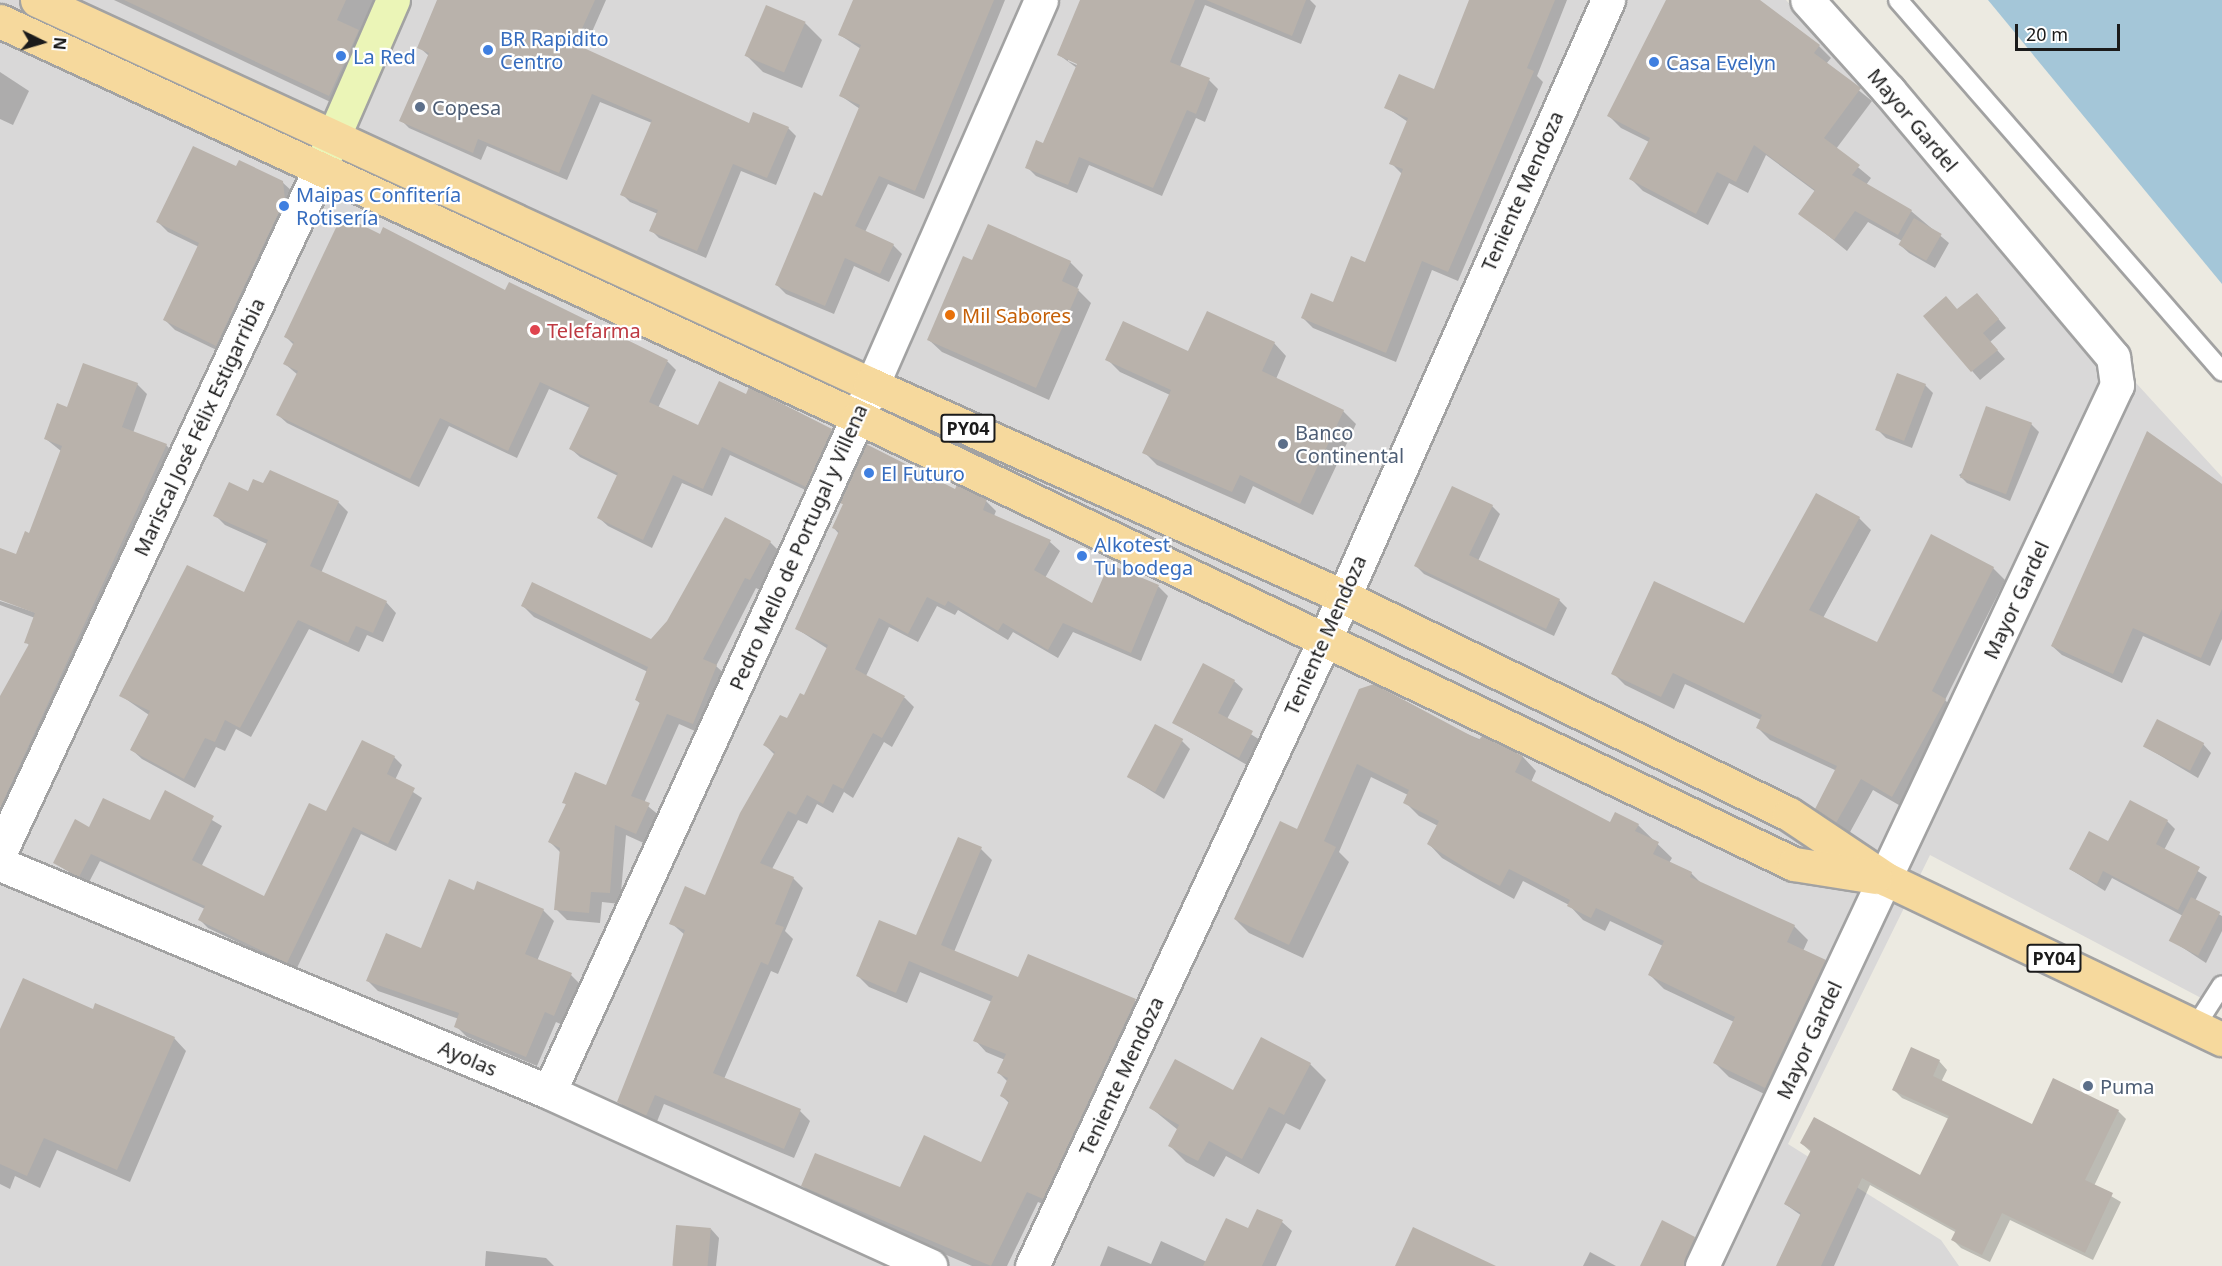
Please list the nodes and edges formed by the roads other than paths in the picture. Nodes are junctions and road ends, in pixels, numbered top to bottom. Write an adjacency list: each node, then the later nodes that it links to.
1 (37, 0): 8 (main road, PY04)
2 (393, 0): 8 (main road, Mariscal José Félix Estigarribia)
3 (1041, 0): 11 (street, Pedro Mello de Portugal y Villena)
4 (1608, 0): 13 (street, Teniente Mendoza)
5 (1807, 0): 17 (street, Mayor Gardel)
6 (1898, 0): 10 (lane)
7 (0, 21): 9 (main road, PY04)
8 (332, 137): 9 (main road, Mariscal José Félix Estigarribia); 11 (main road, PY04)
9 (320, 169): 12 (main road, PY04); 15 (street, Mariscal José Félix Estigarribia)
10 (2222, 371)
11 (870, 384): 12 (street, Pedro Mello de Portugal y Villena); 13 (main road, PY04)
12 (858, 417): 14 (main road, PY04); 20 (street, Pedro Mello de Portugal y Villena)
13 (1342, 596): 14 (street, Teniente Mendoza); 17 (main road, PY04)
14 (1325, 639): 17 (main road, PY04); 22 (street, Teniente Mendoza)
15 (0, 852)
16 (0, 864): 20 (street, Ayolas)
17 (1886, 879): 19 (main road, PY04); 23 (street, Mayor Gardel)
18 (2222, 985): 19 (lane)
19 (2210, 1031)
20 (549, 1092): 21 (street, Ayolas)
21 (930, 1266)
22 (1032, 1266)
23 (1702, 1266)

